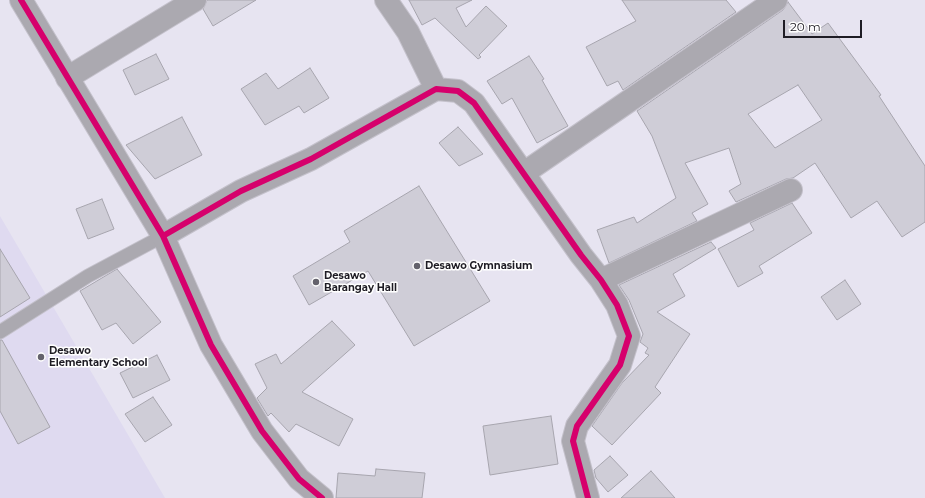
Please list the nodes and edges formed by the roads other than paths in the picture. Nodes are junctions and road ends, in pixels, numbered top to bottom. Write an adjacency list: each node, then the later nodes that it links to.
1 (21, 0): 5 (street)
2 (195, 0): 5 (street)
3 (386, 0): 6 (street)
4 (776, 0): 7 (street)
5 (67, 78): 9 (street)
6 (436, 90): 7 (street); 9 (street)
7 (524, 173): 10 (street)
8 (791, 190): 10 (street)
9 (163, 236): 11 (lane); 12 (street)
10 (601, 280): 13 (street)
11 (0, 332)
12 (322, 498)
13 (588, 498)

